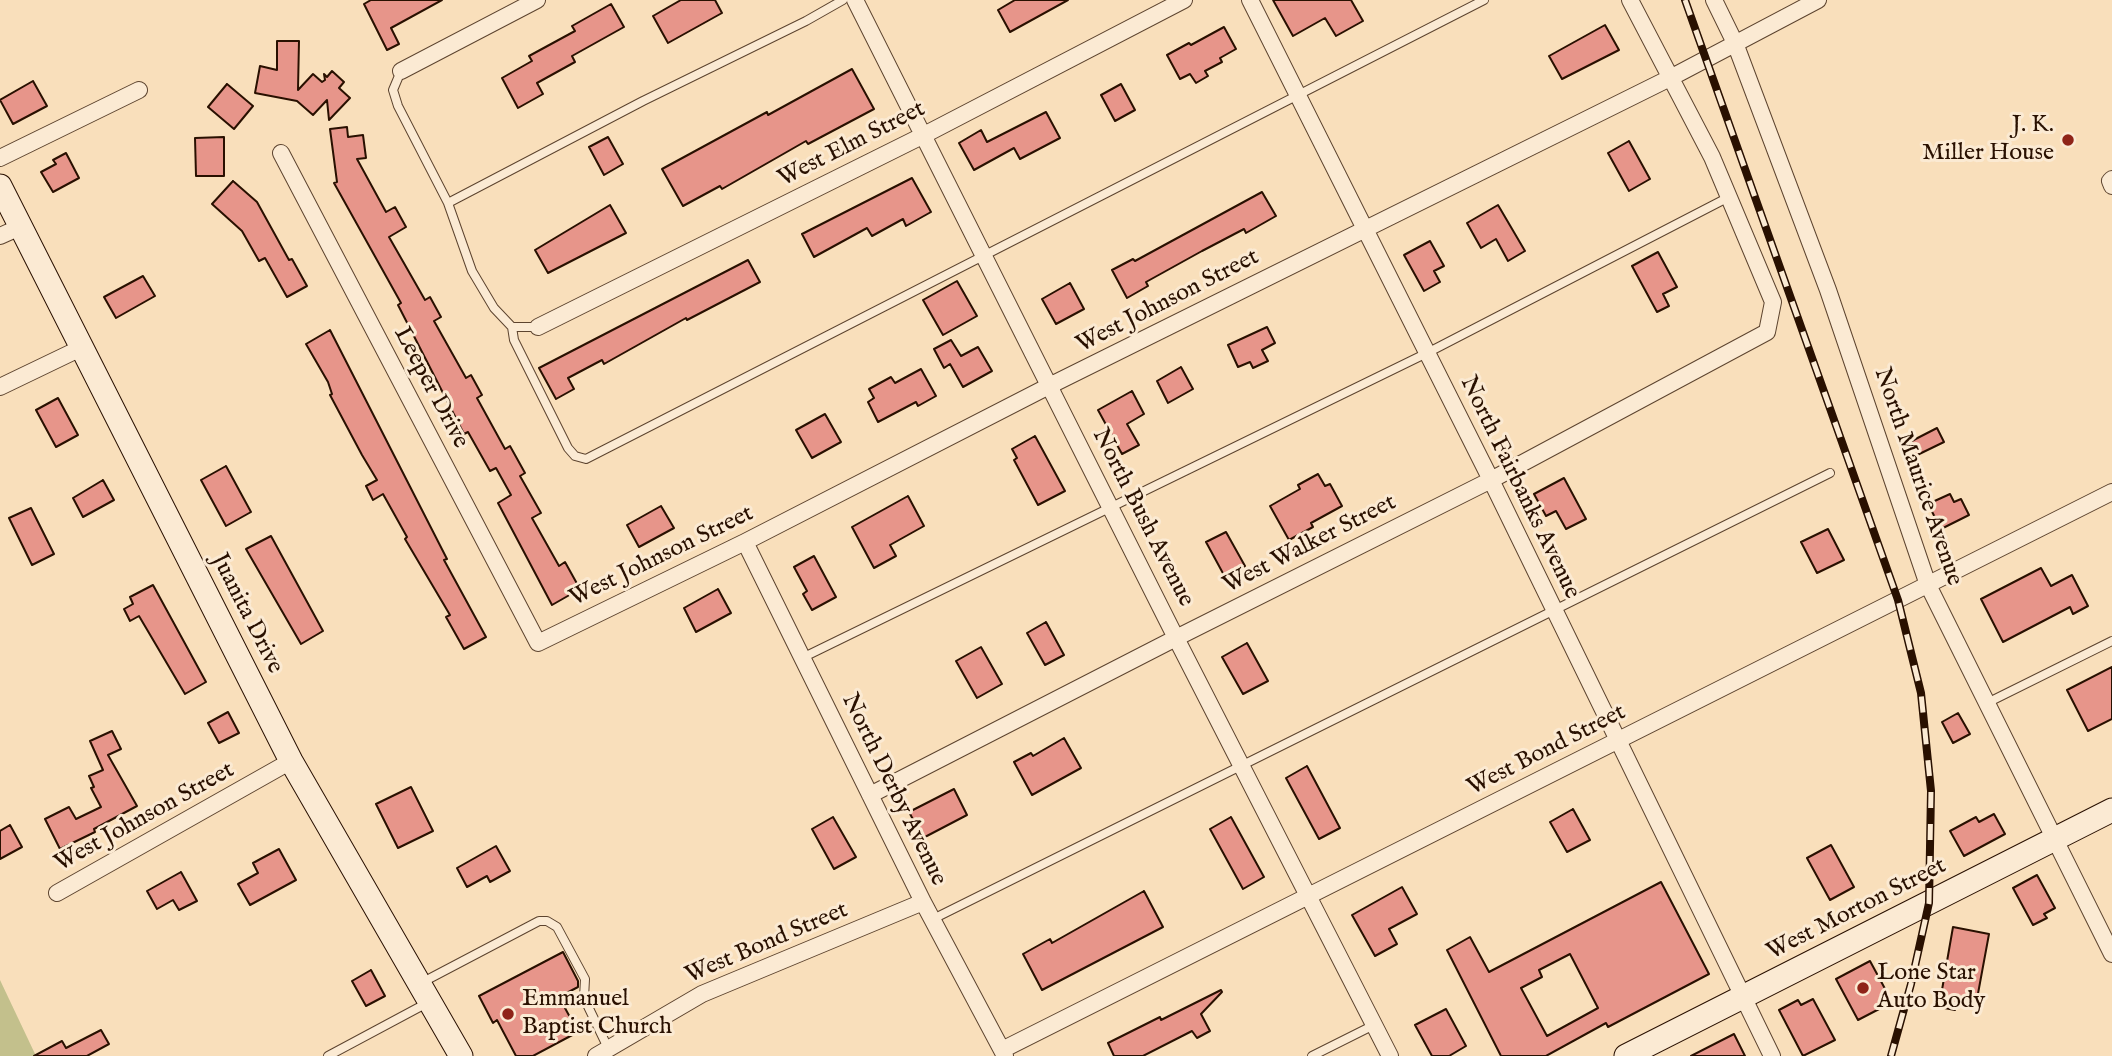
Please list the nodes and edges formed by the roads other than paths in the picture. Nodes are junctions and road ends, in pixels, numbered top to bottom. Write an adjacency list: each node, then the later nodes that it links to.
1 (537, 0): 11 (street)
2 (843, 0): 20 (lane)
3 (855, 0): 15 (street, North Bush Avenue)
4 (1184, 0): 15 (street, West Elm Street)
5 (1250, 0): 14 (street, North Fairbanks Avenue)
6 (1484, 0): 14 (lane)
7 (1630, 0): 12 (street)
8 (1714, 0): 10 (street, North Maurice Avenue)
9 (1818, 0): 10 (street, West Johnson Street)
10 (1735, 43): 12 (street, West Johnson Street); 35 (street, North Maurice Avenue)
11 (401, 71): 20 (lane)
12 (1672, 77): 19 (street); 21 (street, West Johnson Street)
13 (139, 90): 17 (street)
14 (1298, 95): 21 (street, North Fairbanks Avenue); 23 (lane)
15 (924, 135): 23 (street, North Bush Avenue); 25 (street, West Elm Street)
16 (281, 153): 39 (street, Leeper Drive)
17 (0, 158)
18 (0, 186): 22 (street, Juanita Drive)
19 (1729, 197): 27 (lane); 31 (street, West Walker Street)
20 (448, 203): 24 (lane)
21 (1365, 229): 27 (street, North Fairbanks Avenue); 28 (street, West Johnson Street)
22 (10, 232): 26 (street, Juanita Drive)
23 (985, 256): 24 (lane); 28 (street, North Bush Avenue)
24 (512, 327): 25 (lane)
25 (538, 327)
26 (81, 348): 29 (street); 43 (street, Juanita Drive)
27 (1427, 354): 31 (street, North Fairbanks Avenue); 33 (lane)
28 (1049, 386): 33 (street, North Bush Avenue); 34 (street, West Johnson Street)
29 (0, 387)
30 (1830, 473): 36 (lane)
31 (1490, 480): 36 (street, North Fairbanks Avenue); 37 (street, West Walker Street)
32 (2112, 492): 35 (street, West Bond Street)
33 (1113, 508): 37 (street, North Bush Avenue); 40 (lane)
34 (745, 542): 39 (street, West Johnson Street); 40 (street, North Derby Avenue)
35 (1928, 584): 41 (street, North Maurice Avenue); 42 (street, West Bond Street)
36 (1553, 608): 42 (street, North Fairbanks Avenue); 44 (lane)
37 (1176, 638): 44 (street, North Bush Avenue); 45 (street, West Walker Street)
38 (2112, 641): 41 (lane)
39 (538, 643)
40 (802, 658): 45 (street, North Derby Avenue)
41 (1987, 704): 47 (street, North Maurice Avenue)
42 (1618, 740): 49 (street, West Bond Street); 54 (street, North Fairbanks Avenue)
43 (291, 761): 48 (street, West Johnson Street); 53 (street, Juanita Drive)
44 (1243, 767): 49 (street, North Bush Avenue); 51 (lane)
45 (870, 795): 50 (street, North Derby Avenue)
46 (2112, 810): 47 (street, West Morton Street)
47 (2055, 839): 52 (street, North Maurice Avenue); 54 (street, West Morton Street)
48 (57, 893)
49 (1310, 895): 55 (street, North Bush Avenue); 57 (street, West Bond Street)
50 (923, 902): 51 (street, North Derby Avenue); 56 (street, West Bond Street)
51 (933, 919): 57 (street, North Derby Avenue)
52 (2112, 954)
53 (423, 994): 56 (lane); 58 (lane); 59 (street, Juanita Drive)
54 (1745, 997): 62 (street, West Morton Street); 63 (street, North Fairbanks Avenue)
55 (1374, 1025): 60 (lane); 61 (street, North Bush Avenue)
56 (602, 1052)
57 (999, 1054)
58 (328, 1056)
59 (461, 1056)
60 (1312, 1056)
61 (1390, 1056)
62 (1626, 1056)
63 (1772, 1056)

